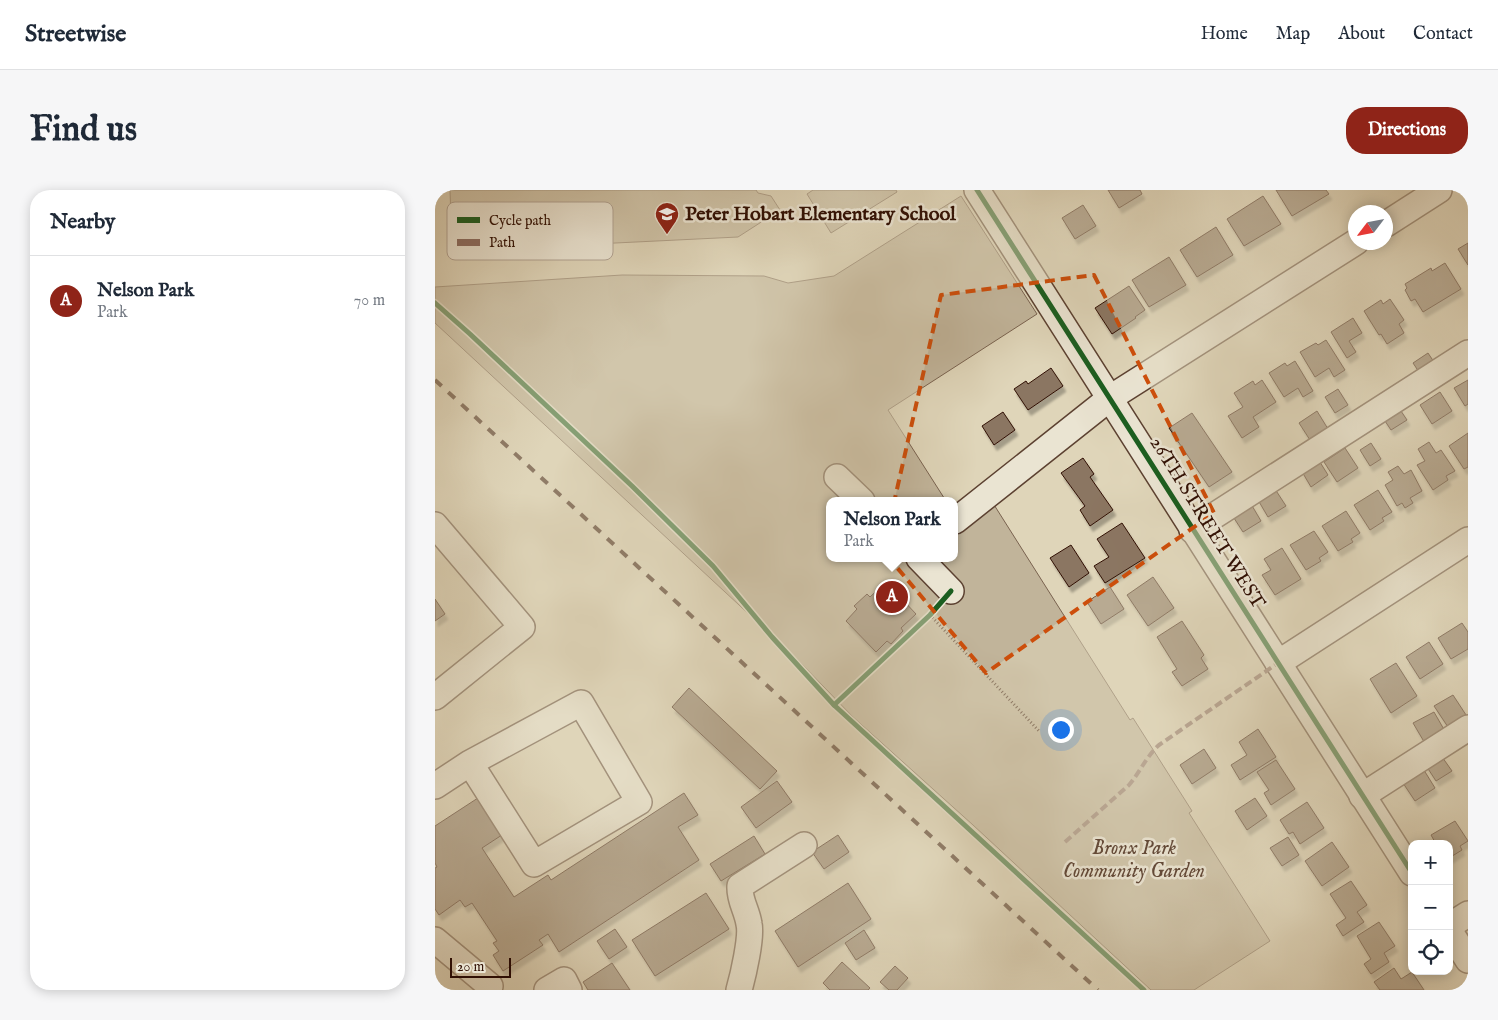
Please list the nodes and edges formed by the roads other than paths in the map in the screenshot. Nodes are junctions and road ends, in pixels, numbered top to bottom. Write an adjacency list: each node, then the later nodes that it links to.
1 (977, 190): 6 (street, 26TH STREET WEST)
2 (1439, 190): 3 (street)
3 (1393, 219)
4 (1348, 248): 6 (street)
5 (1468, 353): 11 (street)
6 (1111, 398): 9 (street); 11 (street, 26TH STREET WEST)
7 (837, 476): 8 (street)
8 (857, 497)
9 (958, 519)
10 (435, 525): 16 (street)
11 (1193, 530): 15 (street, 26TH STREET WEST)
12 (1468, 540): 15 (street)
13 (923, 562): 14 (street)
14 (951, 591)
15 (1278, 663): 20 (street, 26TH STREET WEST)
16 (435, 697)
17 (1468, 728): 20 (street)
18 (471, 763): 18 (street); 19 (street)
19 (435, 786)
20 (1362, 796): 22 (street, 26TH STREET WEST)
21 (804, 845): 31 (street)
22 (1408, 867)
23 (1468, 914): 24 (street)
24 (1453, 923)
25 (1453, 936): 27 (street)
26 (435, 940): 28 (street)
27 (1468, 960)
28 (491, 986)
29 (547, 990): 30 (street)
30 (569, 990)
31 (739, 990)

